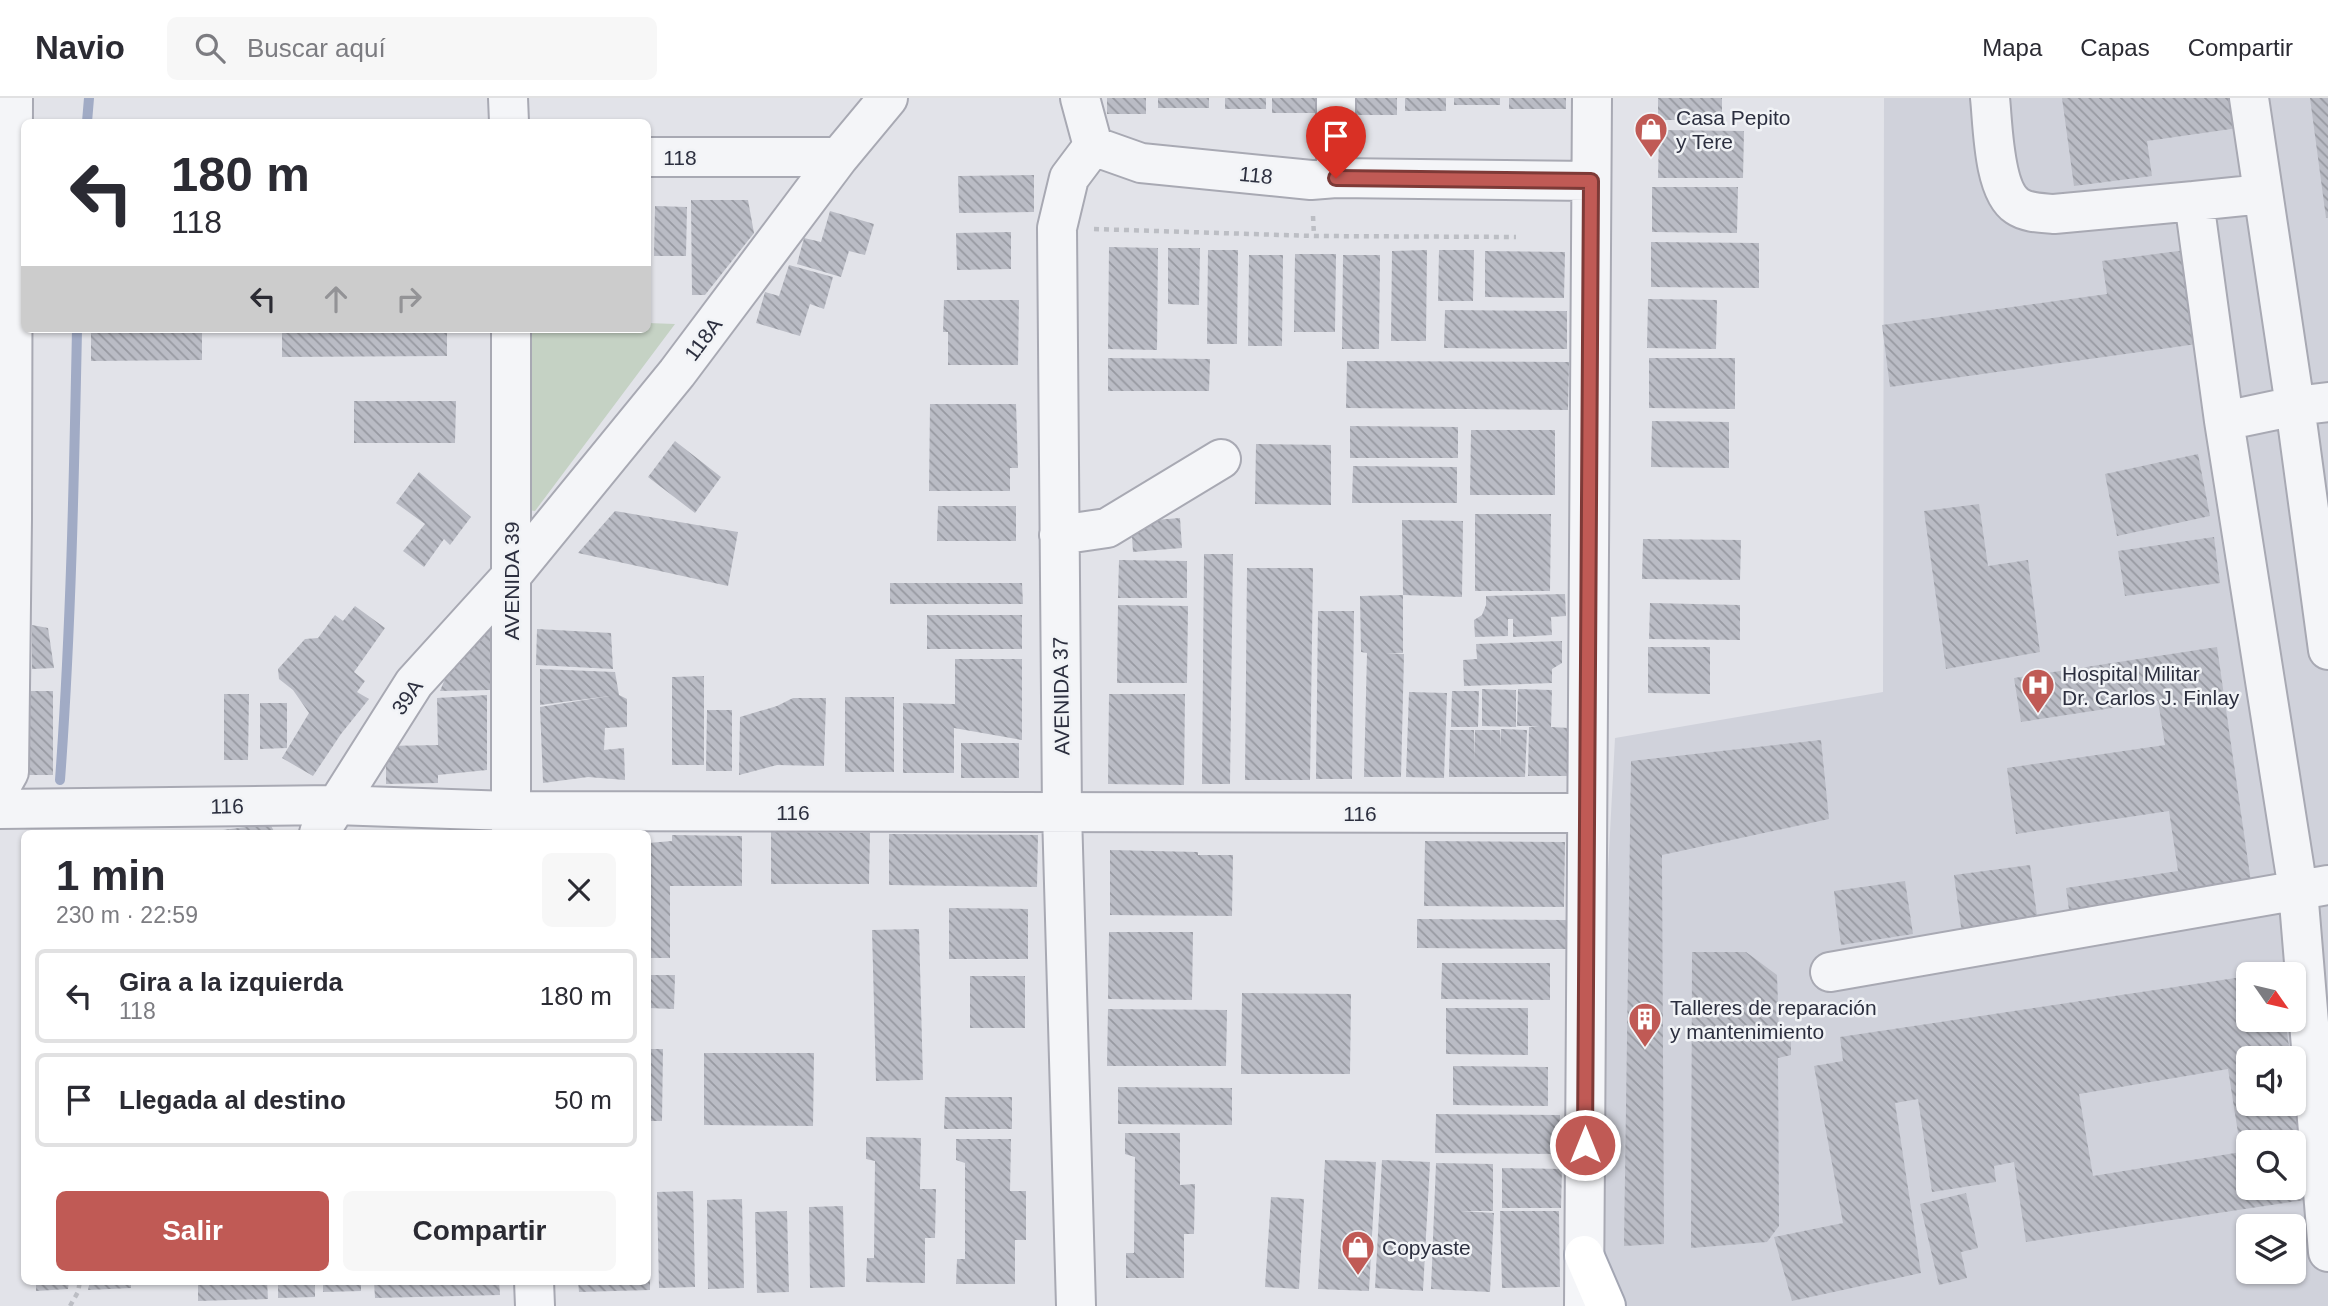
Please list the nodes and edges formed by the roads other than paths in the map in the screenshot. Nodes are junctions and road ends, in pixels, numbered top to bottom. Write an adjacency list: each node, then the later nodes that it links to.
1 (13, 98): 11 (street)
2 (508, 98): 9 (street)
3 (888, 98): 13 (street, 118A)
4 (1080, 98): 10 (street)
5 (1336, 98): 14 (street)
6 (1592, 98): 15 (street)
7 (1990, 98): 17 (street)
8 (2249, 98): 16 (street)
9 (509, 119)
10 (1093, 146): 14 (street, 118); 23 (street, AVENIDA 37)
11 (12, 155): 22 (street)
12 (651, 158): 13 (street, 118)
13 (839, 158): 24 (street, 118A)
14 (1336, 178): 15 (street, 118)
15 (1591, 181): 29 (street)
16 (2263, 194): 17 (street); 19 (street)
17 (2194, 201): 20 (street)
18 (511, 333): 24 (street, AVENIDA 39)
19 (2312, 404): 20 (street); 25 (street)
20 (2224, 421): 32 (street)
21 (1221, 459): 23 (street)
22 (6, 518): 26 (street)
23 (1059, 535): 28 (street, AVENIDA 37)
24 (512, 575): 30 (street, 39A); 31 (street, AVENIDA 39)
25 (2328, 650)
26 (0, 788)
27 (0, 809): 30 (street, 116)
28 (1062, 813): 29 (street, 116); 31 (street, 116); 38 (street, AVENIDA 37)
29 (1587, 813): 35 (street)
30 (327, 819): 31 (street, 116)
31 (510, 822)
32 (2313, 888): 33 (street); 34 (street)
33 (1830, 972)
34 (2328, 1252)
35 (1584, 1255): 39 (street); 40 (main road)
36 (534, 1285): 37 (street)
37 (535, 1306)
38 (1076, 1306)
39 (1584, 1306)
40 (1606, 1306)

